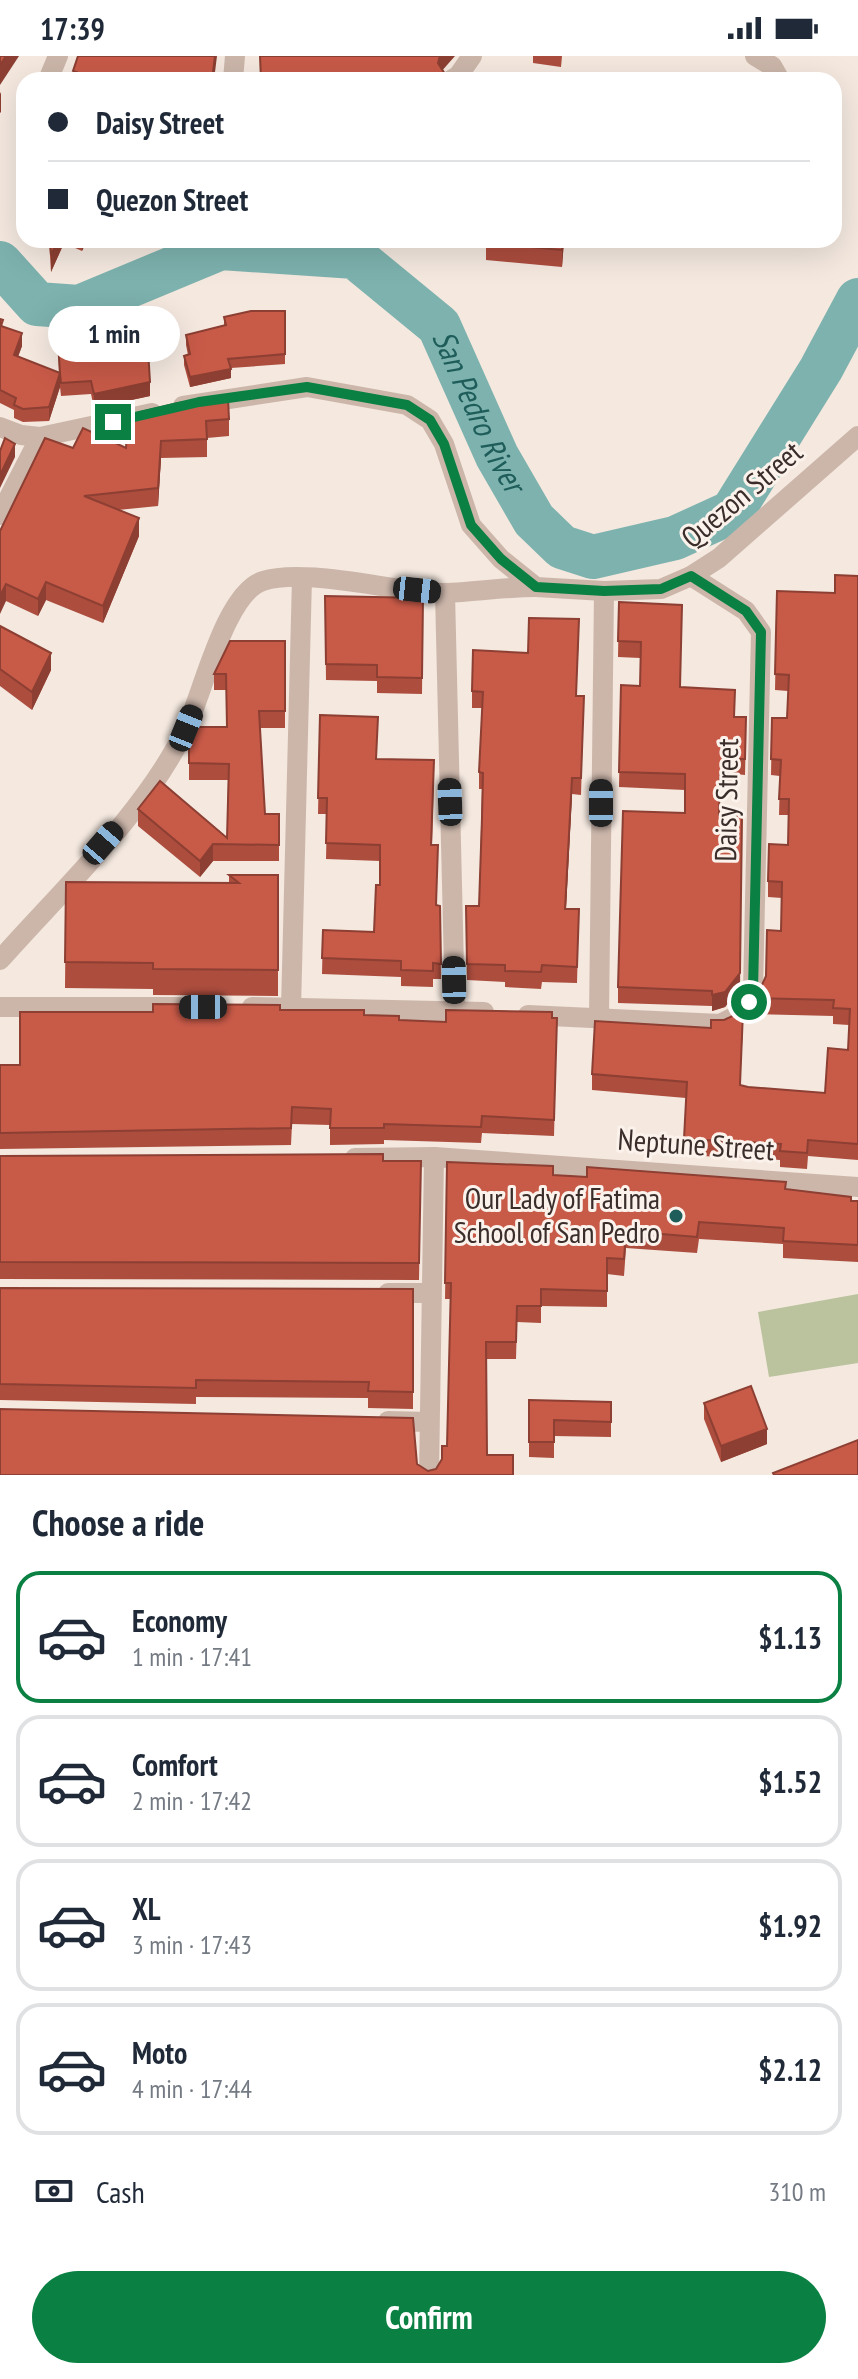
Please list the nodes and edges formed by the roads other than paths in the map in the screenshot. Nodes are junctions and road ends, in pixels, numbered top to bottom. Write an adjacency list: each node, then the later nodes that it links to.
1 (755, 56): 2 (street)
2 (775, 72)
3 (0, 427): 5 (street)
4 (858, 436): 7 (street, Quezon Street)
5 (40, 437): 6 (street); 9 (street)
6 (0, 515)
7 (691, 576): 10 (street, Quezon Street); 18 (street, Daisy Street)
8 (302, 578): 11 (street, Quezon Street); 12 (street, Quezon Street); 16 (street)
9 (536, 587): 10 (street, Quezon Street); 11 (street, Quezon Street)
10 (604, 591): 18 (street)
11 (445, 593): 17 (street)
12 (0, 960)
13 (0, 1007): 14 (street)
14 (199, 1007)
15 (229, 1007): 16 (street)
16 (291, 1008): 17 (street)
17 (455, 1010): 18 (street)
18 (599, 1019)
19 (434, 1157): 20 (street, Neptune Street); 21 (street, Neptune Street); 23 (street)
20 (341, 1158)
21 (858, 1187)
22 (367, 1293): 23 (street)
23 (430, 1293): 25 (street)
24 (365, 1420): 25 (street)
25 (428, 1422): 26 (street)
26 (429, 1475)

